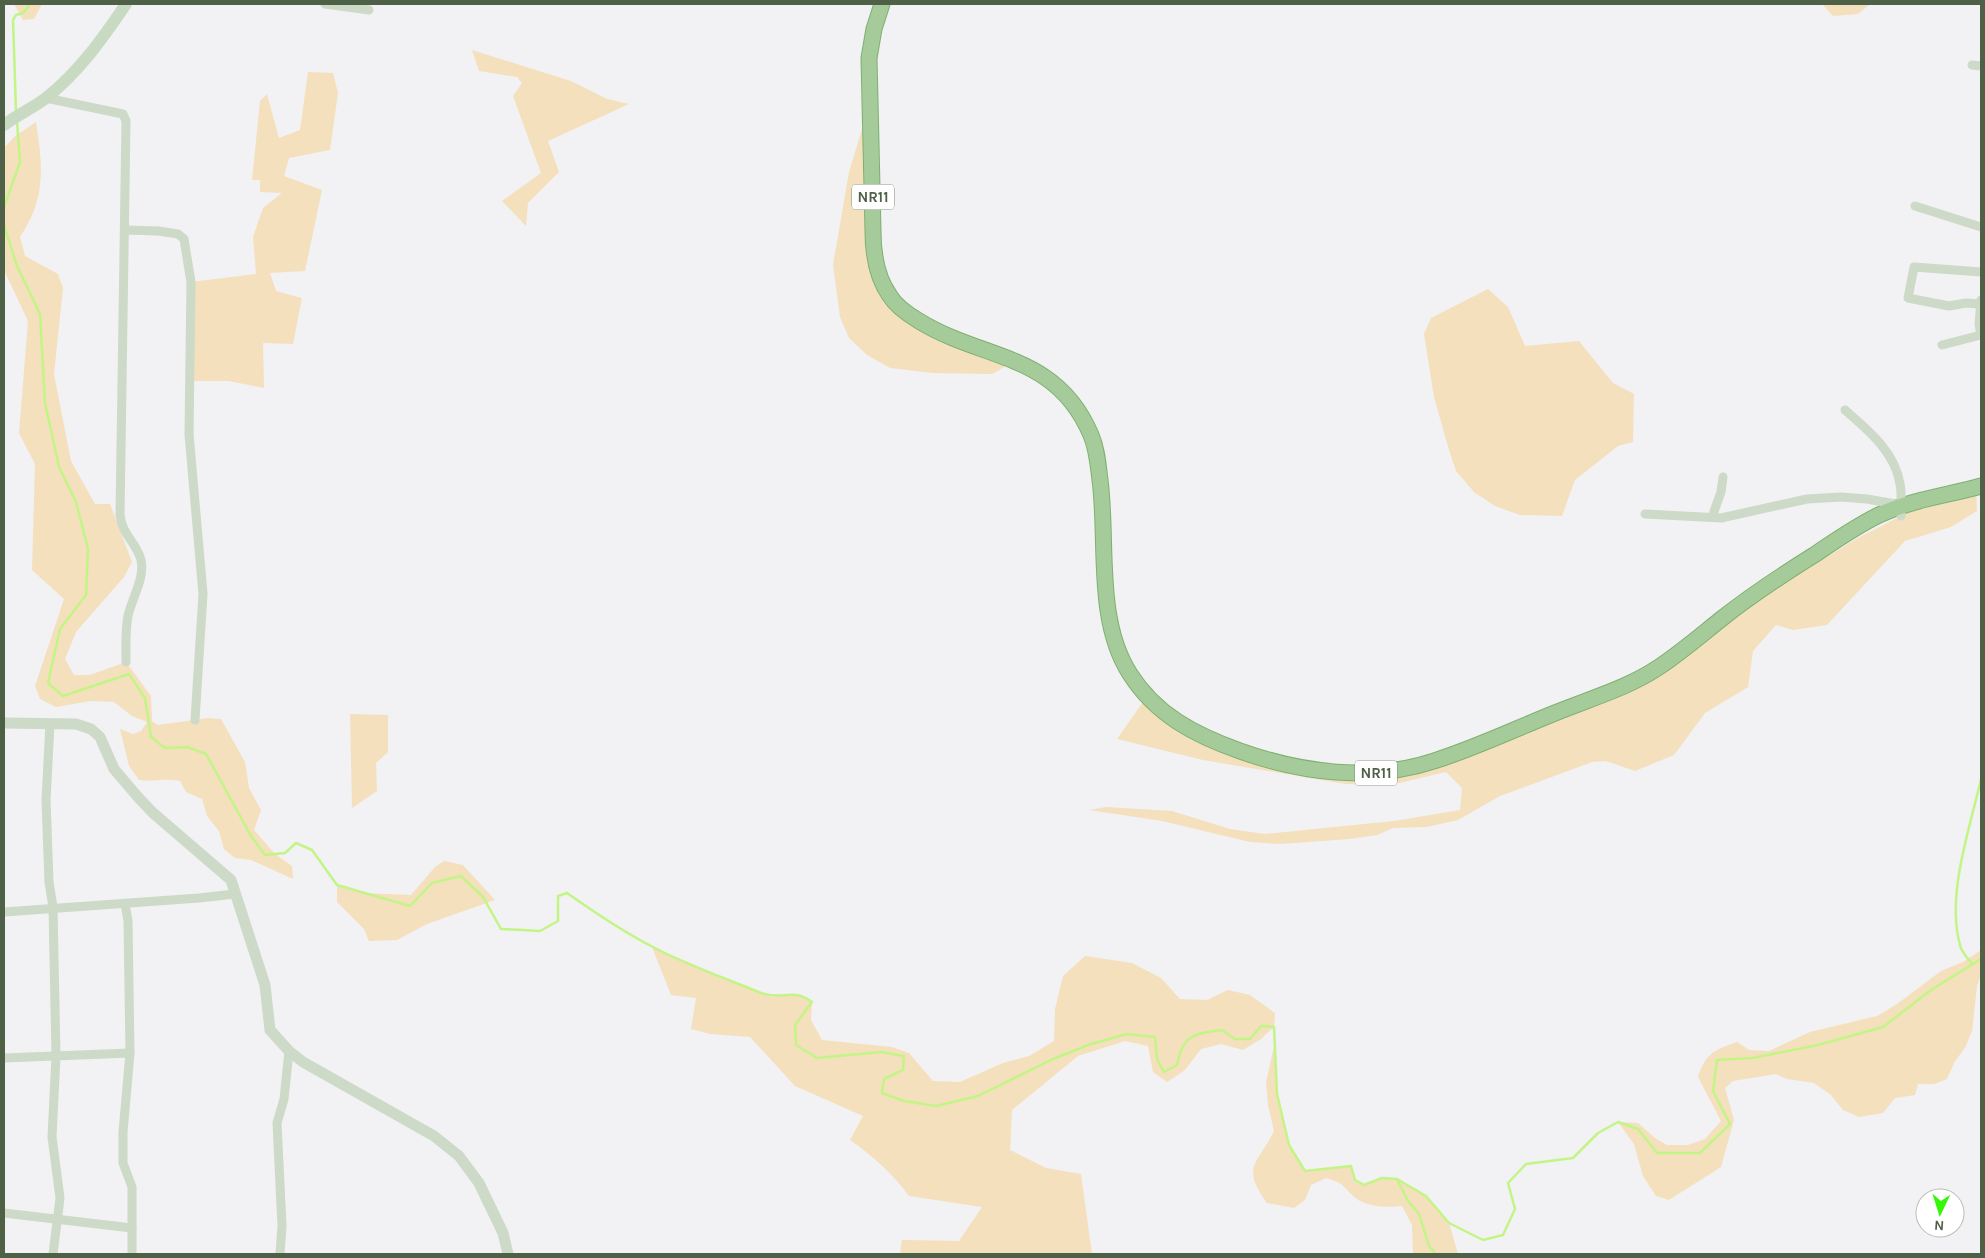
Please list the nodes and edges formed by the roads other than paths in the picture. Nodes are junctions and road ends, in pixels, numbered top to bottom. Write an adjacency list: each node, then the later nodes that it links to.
1 (126, 4): 5 (main road)
2 (325, 4): 4 (street)
3 (882, 4): 17 (highway, NR11)
4 (369, 10)
5 (46, 98): 6 (main road); 9 (street)
6 (12, 119)
7 (1915, 206): 8 (street)
8 (1981, 227)
9 (124, 230): 20 (street); 21 (street)
10 (1981, 272): 11 (street)
11 (1980, 302): 12 (street)
12 (1981, 335): 13 (street)
13 (1942, 345)
14 (1845, 410): 17 (street)
15 (1723, 477): 19 (street)
16 (1981, 486): 17 (highway, NR11)
17 (1901, 510): 19 (street)
18 (1645, 514): 19 (street)
19 (1712, 517)
20 (126, 662)
21 (195, 720)
22 (4, 723): 23 (street)
23 (50, 724): 24 (street); 26 (street)
24 (235, 894): 25 (street); 28 (street)
25 (125, 904): 26 (street); 29 (street)
26 (53, 907): 27 (street); 30 (street)
27 (4, 912)
28 (289, 1051): 37 (street); 38 (street)
29 (130, 1053): 30 (street); 34 (street)
30 (56, 1056): 31 (street); 33 (street)
31 (4, 1058)
32 (4, 1214): 33 (street)
33 (57, 1221): 34 (street); 35 (street)
34 (132, 1228): 36 (street)
35 (52, 1254)
36 (132, 1254)
37 (280, 1254)
38 (508, 1254)

